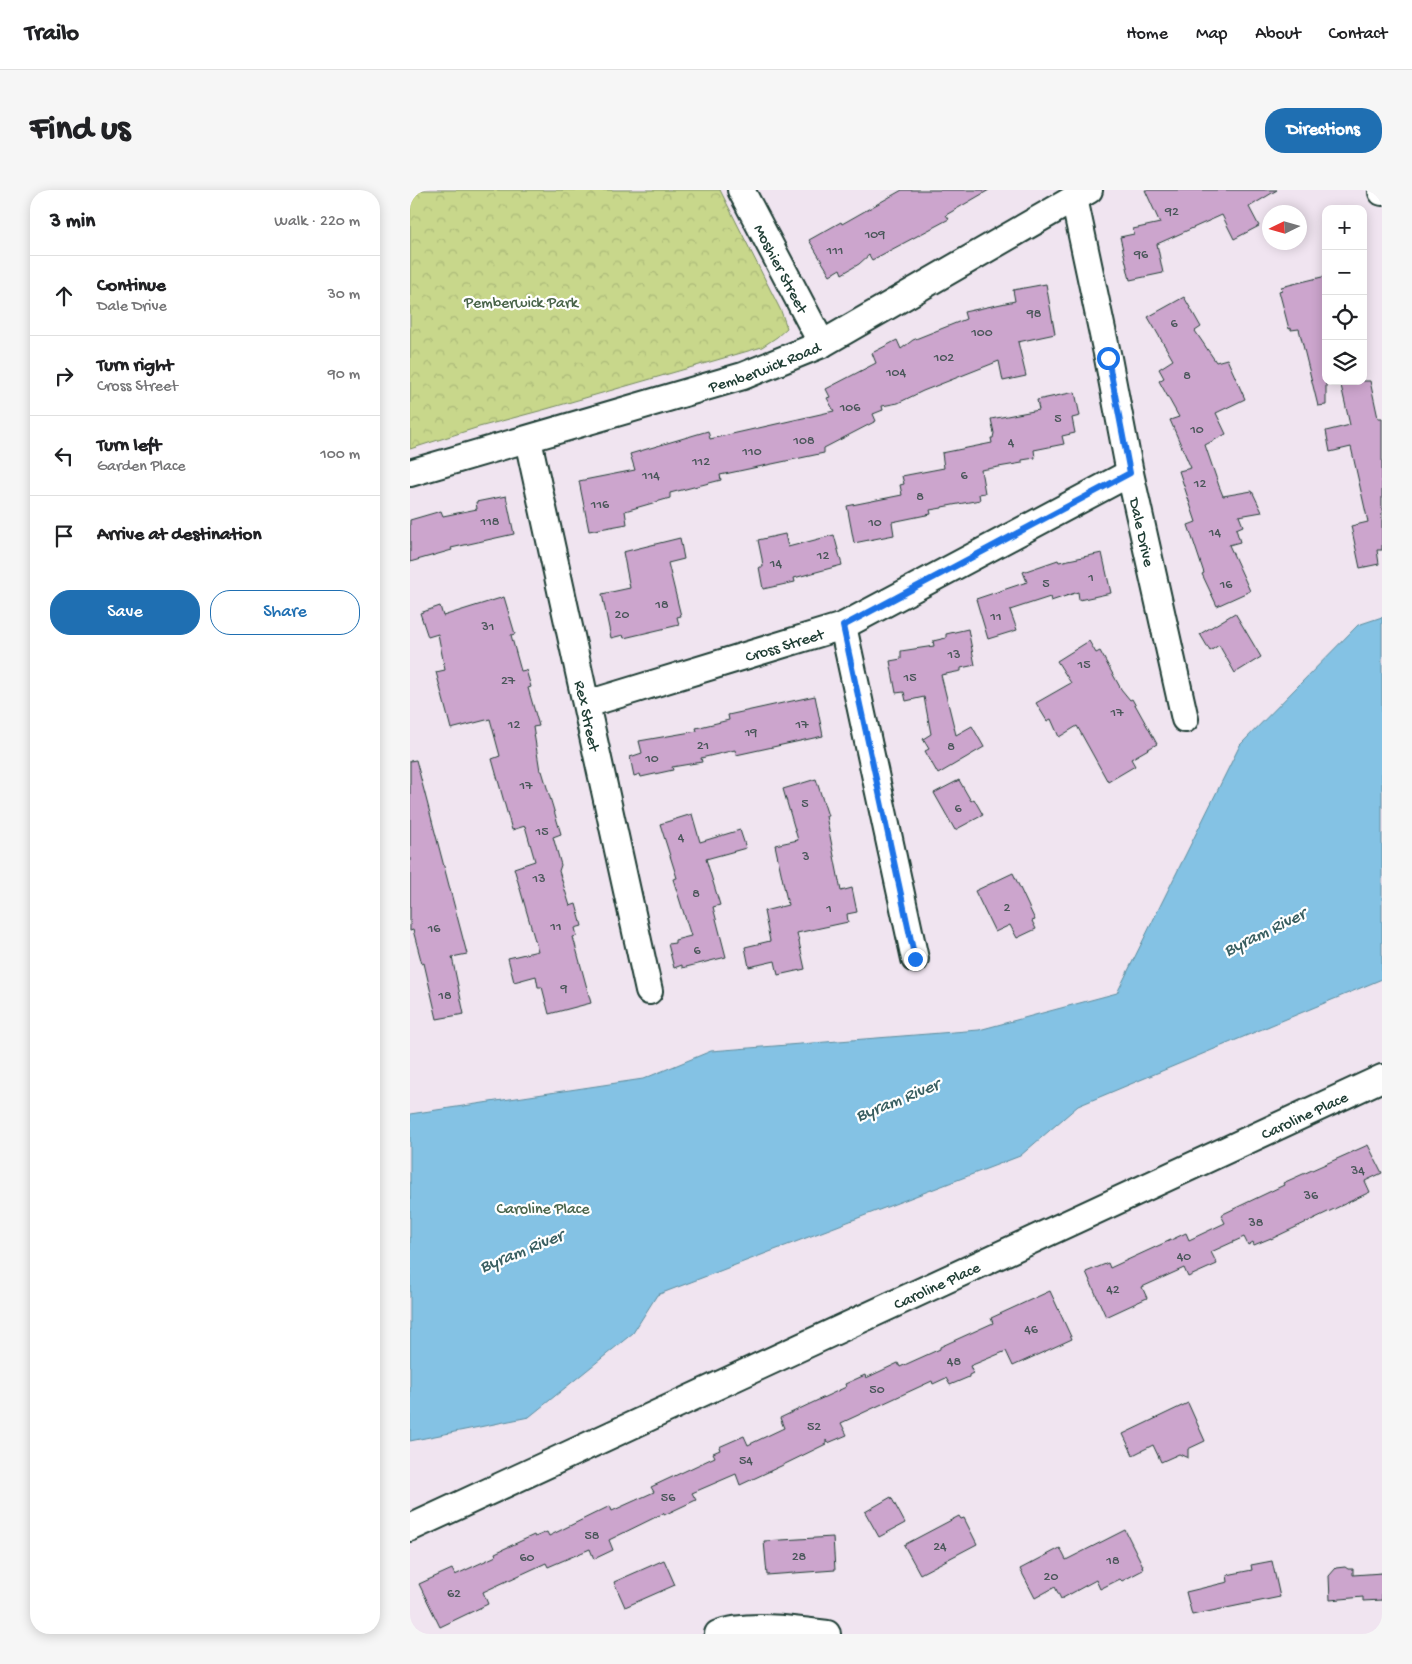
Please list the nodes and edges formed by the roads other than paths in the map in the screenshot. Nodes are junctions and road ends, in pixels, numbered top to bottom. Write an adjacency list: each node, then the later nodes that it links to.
1 (749, 193): 3 (street, Moshier Street)
2 (1082, 194): 3 (street, Pemberwick Road); 6 (street, Dale Drive)
3 (822, 344): 4 (street, Pemberwick Road)
4 (528, 440): 5 (street, Pemberwick Road); 8 (street, Rex Street)
5 (410, 473)
6 (1130, 473): 7 (street, Cross Street); 9 (street, Dale Drive)
7 (843, 626): 8 (street, Cross Street); 10 (street)
8 (587, 704): 11 (street, Rex Street)
9 (1185, 719)
10 (915, 959)
11 (649, 991)
12 (1382, 1078): 13 (street, Caroline Place)
13 (410, 1528)
14 (718, 1634): 15 (street)
15 (827, 1634)

